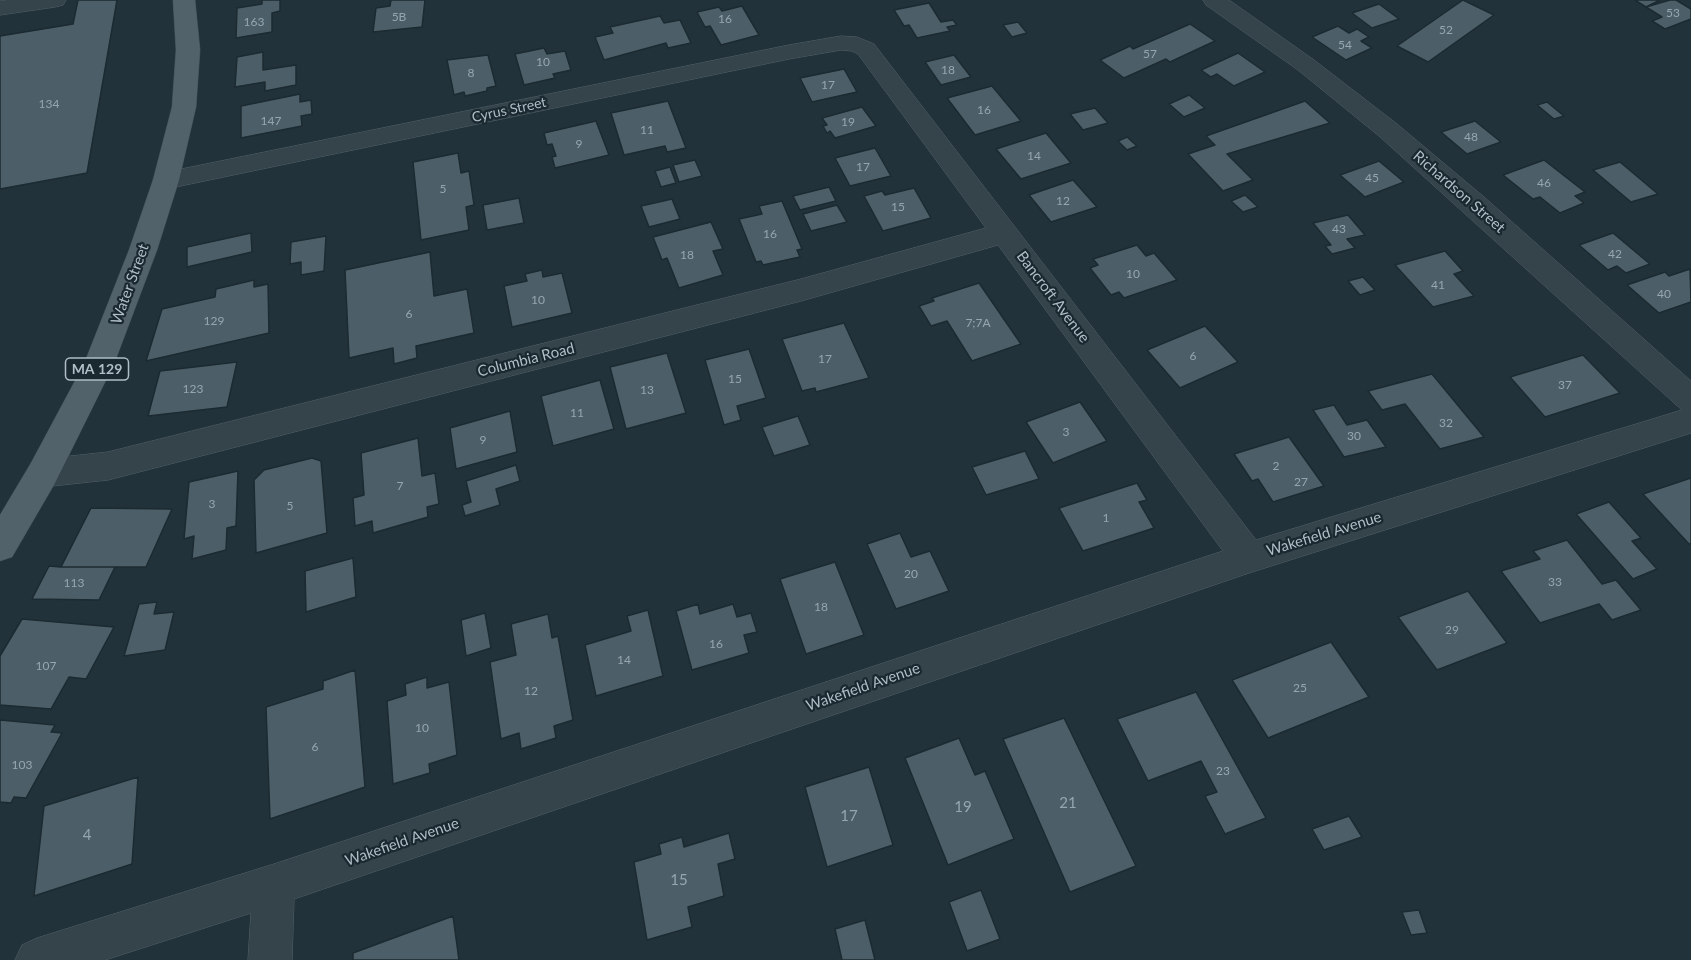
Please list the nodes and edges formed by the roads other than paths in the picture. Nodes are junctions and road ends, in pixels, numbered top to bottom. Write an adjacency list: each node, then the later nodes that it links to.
1 (55, 0): 4 (street)
2 (184, 0): 6 (main road, Water Street / MA 129)
3 (1214, 0): 8 (street, Richardson Street)
4 (0, 8)
5 (852, 43): 6 (street, Cyrus Street); 7 (street, Bancroft Avenue)
6 (166, 180): 10 (main road, Water Street / MA 129)
7 (1005, 233): 10 (street, Columbia Road); 12 (street, Bancroft Avenue)
8 (1691, 400)
9 (1691, 420): 12 (street, Wakefield Avenue)
10 (43, 473): 11 (main road, Water Street / MA 129)
11 (0, 546)
12 (1249, 558): 13 (street, Wakefield Avenue)
13 (274, 885): 14 (street, Wakefield Avenue); 15 (street)
14 (37, 960)
15 (270, 960)

